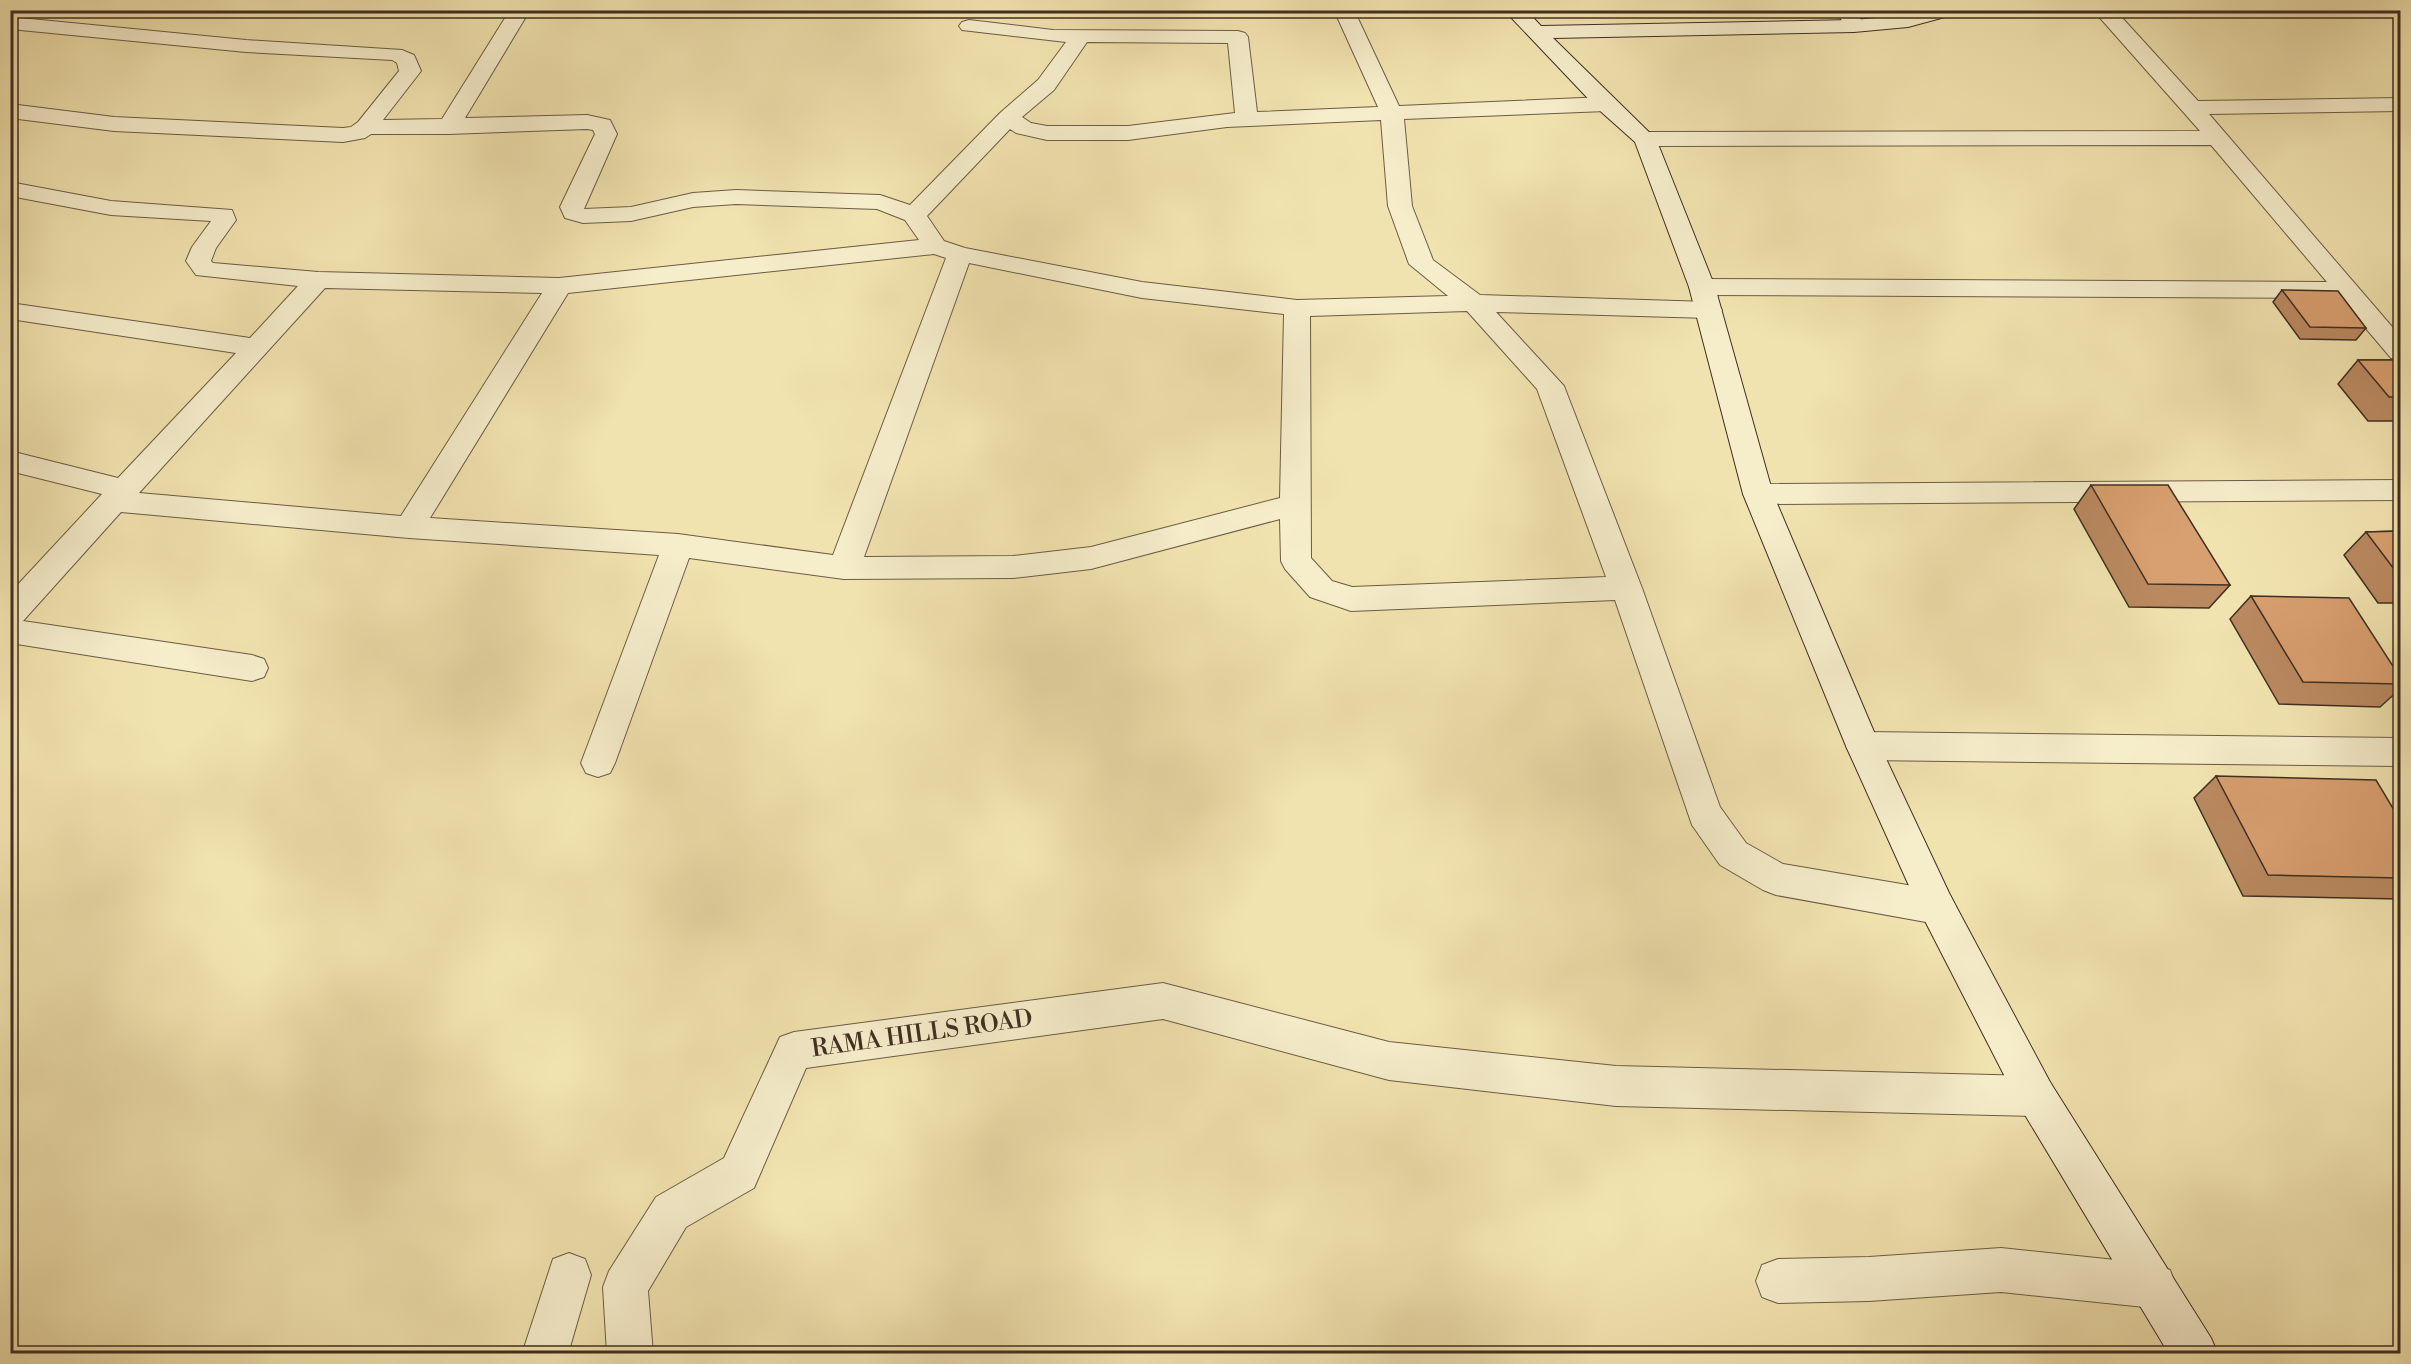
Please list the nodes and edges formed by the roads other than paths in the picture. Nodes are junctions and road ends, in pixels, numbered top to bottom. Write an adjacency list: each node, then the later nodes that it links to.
1 (520, 10): 18 (street)
2 (1344, 10): 14 (street)
3 (1948, 10): 5 (street)
4 (2103, 10): 12 (street)
5 (1850, 18): 6 (street)
6 (1525, 21): 10 (street)
7 (10, 23): 17 (street)
8 (969, 26): 9 (street)
9 (1081, 36): 15 (street); 16 (street)
10 (1606, 104): 14 (street); 20 (street)
11 (2400, 104): 12 (street)
12 (2192, 108): 19 (street)
13 (10, 111): 17 (street)
14 (1392, 114): 16 (street); 28 (street)
15 (1008, 118): 16 (street); 22 (street)
16 (1247, 120)
17 (366, 127): 18 (street)
18 (448, 127): 22 (street)
19 (2216, 138): 20 (street); 26 (street)
20 (1645, 139): 27 (street)
21 (10, 189): 24 (street)
22 (914, 215): 23 (street)
23 (947, 250): 25 (street); 29 (street); 40 (street)
24 (318, 280): 25 (street); 31 (street)
25 (559, 286): 38 (street)
26 (2347, 290): 27 (street); 32 (street)
27 (1706, 298): 28 (street); 35 (street)
28 (1474, 303): 29 (street); 41 (street)
29 (1297, 309): 37 (street)
30 (10, 311): 31 (street)
31 (254, 348): 36 (street)
32 (2400, 352)
33 (10, 461): 36 (street)
34 (2400, 490): 35 (street)
35 (1758, 494): 45 (street)
36 (119, 496): 38 (street); 42 (street)
37 (1295, 505): 40 (street); 41 (street)
38 (409, 527): 39 (street)
39 (678, 545): 40 (street); 47 (street)
40 (844, 568)
41 (1626, 588): 48 (street)
42 (10, 614)
43 (10, 631): 44 (street)
44 (252, 668)
45 (1863, 746): 46 (street); 48 (street)
46 (2400, 752)
47 (598, 763)
48 (1937, 907): 49 (street)
49 (2036, 1096): 52 (street); 54 (street, RAMA HILLS ROAD)
50 (569, 1275): 53 (street)
51 (1778, 1281): 52 (street)
52 (2154, 1286): 55 (street)
53 (545, 1353)
54 (630, 1353)
55 (2195, 1353)

